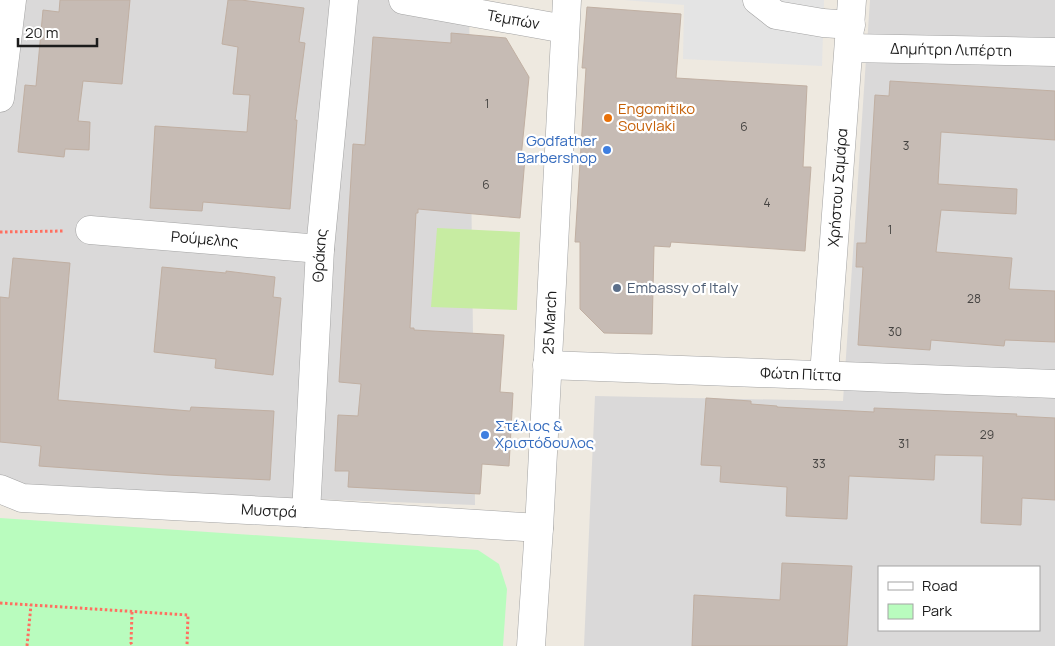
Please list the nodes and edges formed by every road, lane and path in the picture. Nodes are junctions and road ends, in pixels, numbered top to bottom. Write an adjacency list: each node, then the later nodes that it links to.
1 (12, 0): 9 (street)
2 (344, 0): 12 (street, Θράκης)
3 (403, 0): 7 (street, Τεμπών)
4 (567, 0): 7 (street, 25 March)
5 (757, 0): 6 (street, Δημήτρη Λιπέρτη)
6 (851, 25): 8 (street, Δημήτρη Λιπέρτη); 14 (street, Χρήστου Σαμάρα)
7 (565, 29): 13 (street, 25 March)
8 (1055, 52)
9 (0, 98)
10 (90, 230): 11 (path); 12 (street, Ρούμελης)
11 (0, 232)
12 (320, 249): 17 (street, Θράκης)
13 (547, 365): 14 (street, Φώτη Πίττα); 18 (street, 25 March)
14 (824, 375): 15 (street, Φώτη Πίττα)
15 (1055, 384)
16 (0, 489): 17 (street, Μυστρά)
17 (306, 513): 18 (street, Μυστρά)
18 (538, 528): 25 (street, 25 March)
19 (0, 603): 20 (path)
20 (31, 605): 21 (path); 22 (path)
21 (132, 612): 23 (path); 24 (path)
22 (27, 646)
23 (133, 646)
24 (187, 646)
25 (531, 646)

